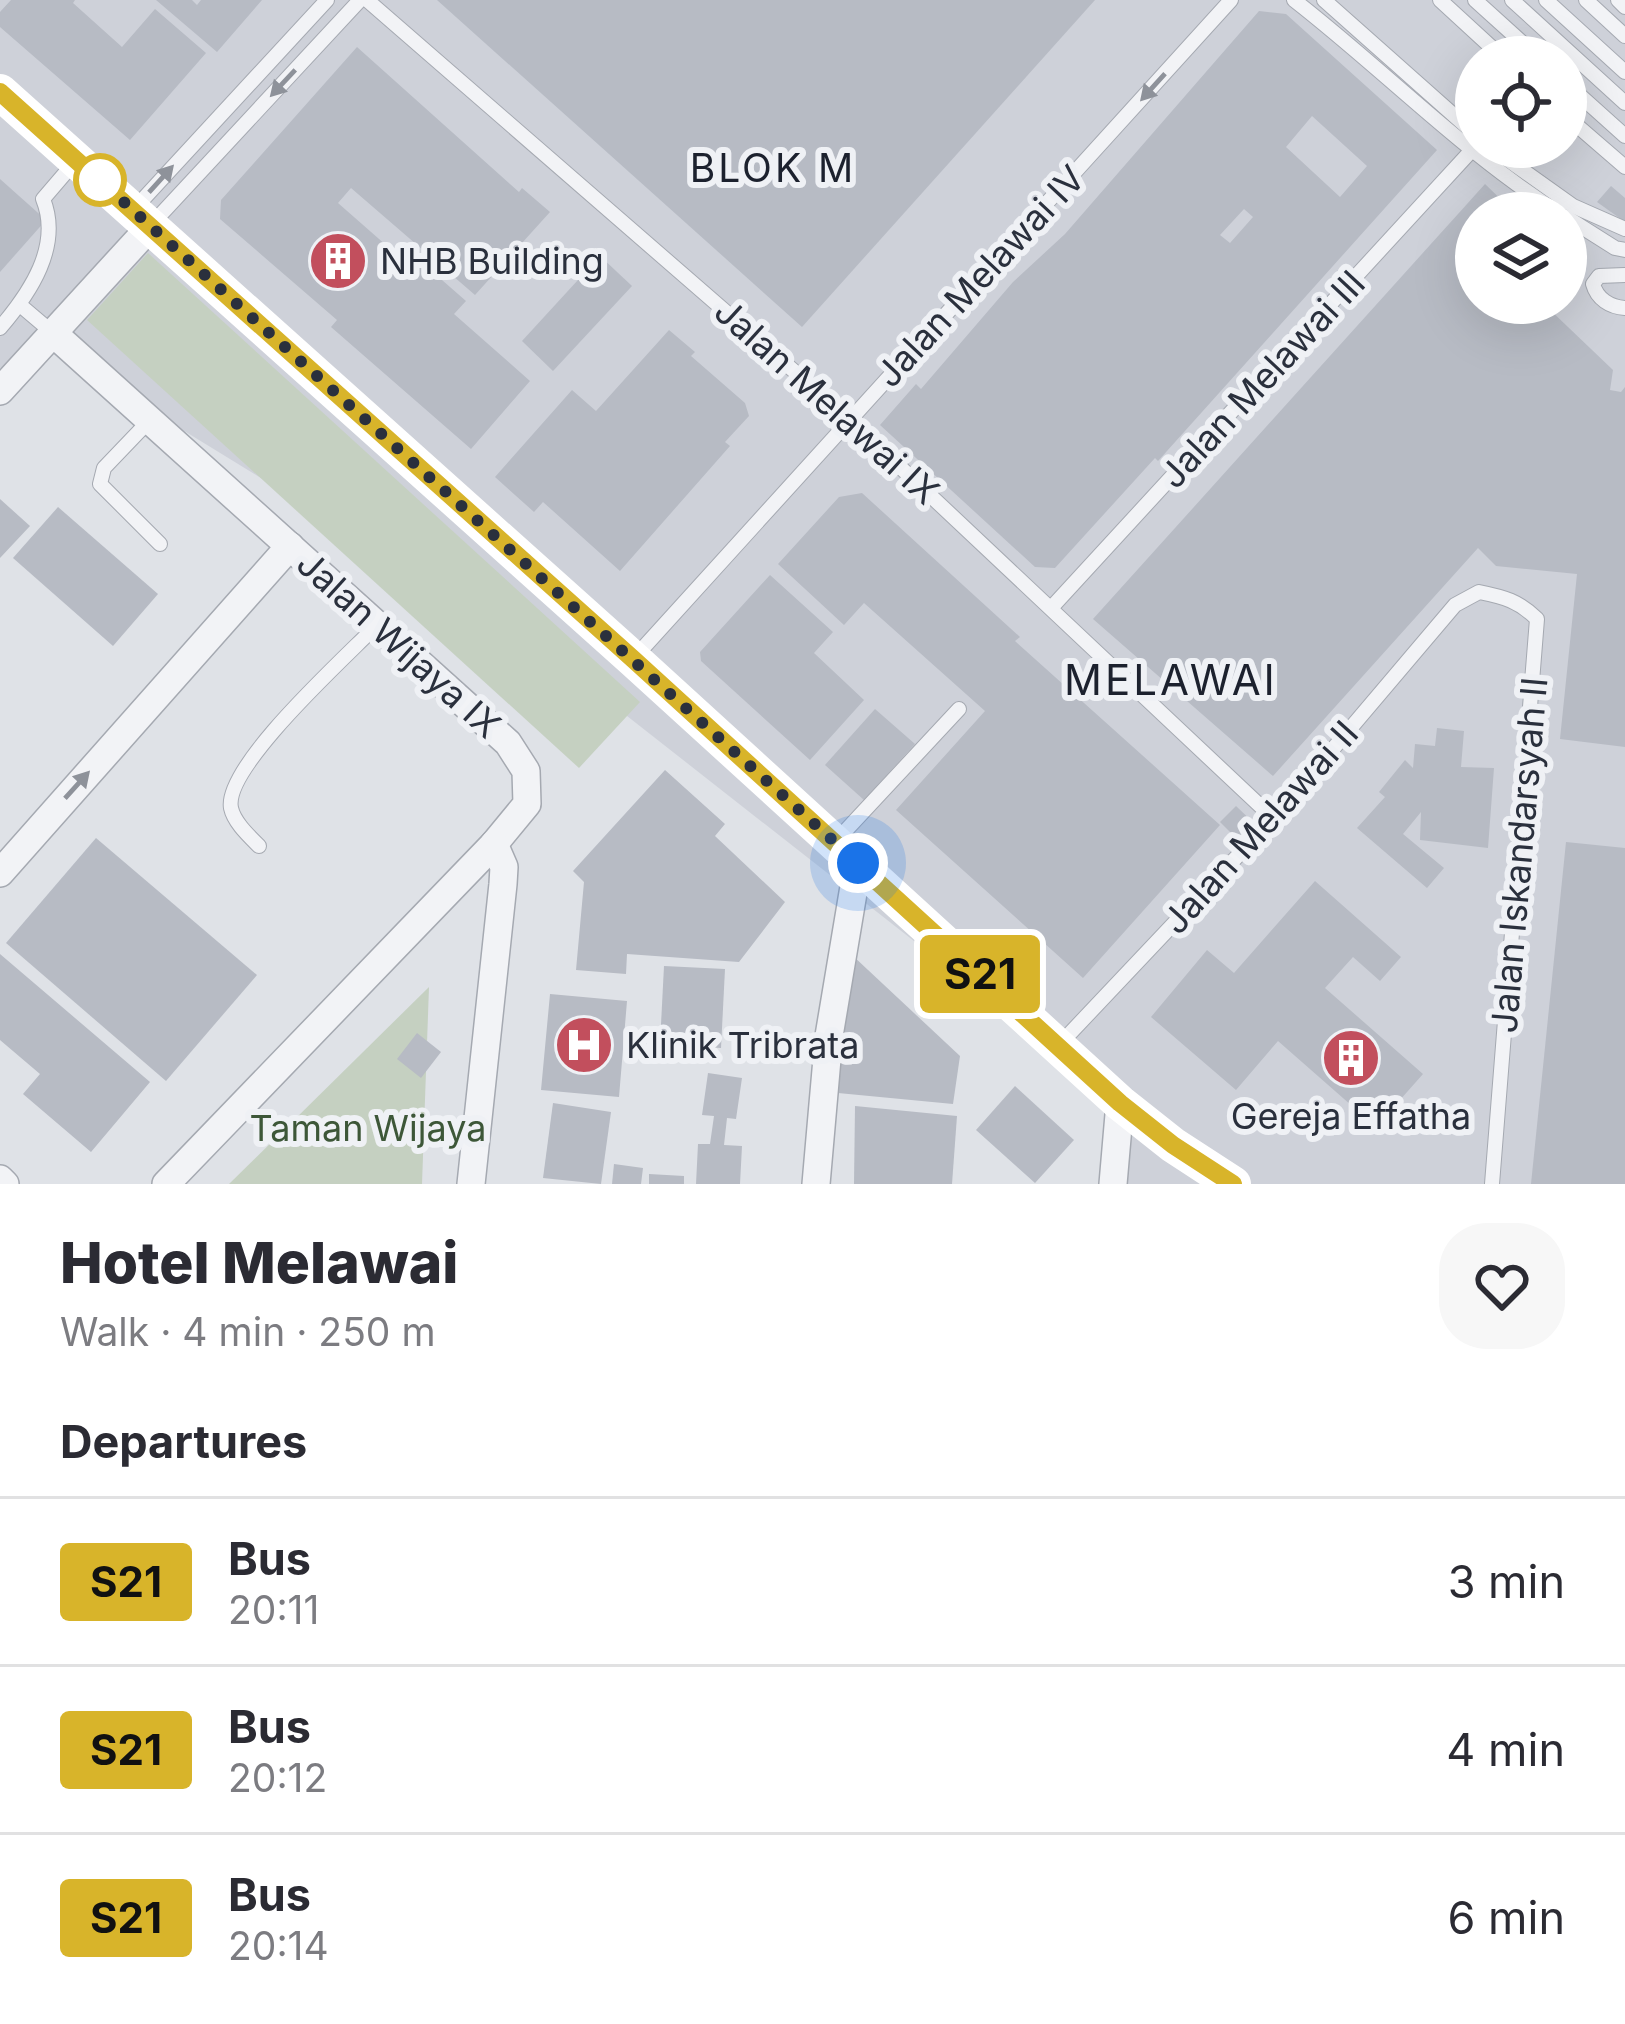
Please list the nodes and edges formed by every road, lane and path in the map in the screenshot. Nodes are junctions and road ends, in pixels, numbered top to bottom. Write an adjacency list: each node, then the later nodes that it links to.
1 (327, 0): 30 (lane, one-way to 1)
2 (363, 0): 30 (lane, one-way to 30); 40 (lane, Jalan Melawai IX)
3 (1232, 0): 40 (lane, Jalan Melawai IV, one-way to 40)
4 (1294, 0): 21 (lane)
5 (1324, 0): 20 (lane)
6 (1440, 0): 14 (lane)
7 (1475, 0): 15 (lane)
8 (1512, 0): 19 (lane)
9 (1546, 0): 16 (lane)
10 (1586, 0): 13 (lane)
11 (1618, 0): 12 (lane)
12 (1625, 7)
13 (1625, 35)
14 (1479, 36)
15 (1515, 36)
16 (1625, 72)
17 (0, 92): 24 (main road)
18 (1587, 102): 23 (lane)
19 (1625, 103)
20 (1455, 125)
21 (1455, 128)
22 (1587, 134): 26 (lane)
23 (1625, 136)
24 (76, 160): 30 (main road); 35 (lane)
25 (1455, 164): 45 (lane, Jalan Melawai III)
26 (1625, 167)
27 (1496, 168): 29 (lane)
28 (1520, 168): 31 (lane)
29 (1527, 192)
30 (141, 219): 38 (street); 47 (main road)
31 (1625, 229)
32 (1587, 230): 33 (lane)
33 (1625, 250)
34 (1625, 275): 36 (lane)
35 (20, 305): 37 (lane); 38 (lane)
36 (1625, 308)
37 (0, 328)
38 (53, 333): 39 (street); 41 (street, Jalan Wijaya IX)
39 (0, 391)
40 (848, 418): 45 (lane, Jalan Melawai IX); 47 (lane, Jalan Melawai IV)
41 (149, 421): 42 (lane); 43 (street, Jalan Wijaya IX)
42 (160, 544)
43 (290, 546): 46 (street, Jalan Wijaya IX); 53 (street, one-way to 43)
44 (1455, 605): 49 (lane, Jalan Melawai II); 61 (lane, Jalan Iskandarsyah II)
45 (1052, 607): 49 (lane, Jalan Melawai IX)
46 (377, 625): 50 (street, Jalan Wijaya IX); 51 (lane)
47 (633, 659): 52 (main road)
48 (959, 709): 52 (lane)
49 (1273, 818): 54 (lane, Jalan Melawai II)
50 (494, 844): 56 (street, Jalan Wijaya IX); 57 (street)
51 (259, 846)
52 (846, 853): 54 (main road); 58 (street)
53 (0, 873)
54 (1059, 1045): 55 (main road)
55 (1120, 1103): 59 (street); 60 (main road)
56 (166, 1184)
57 (471, 1184)
58 (816, 1184)
59 (1113, 1184)
60 (1233, 1184)
61 (1492, 1184)

